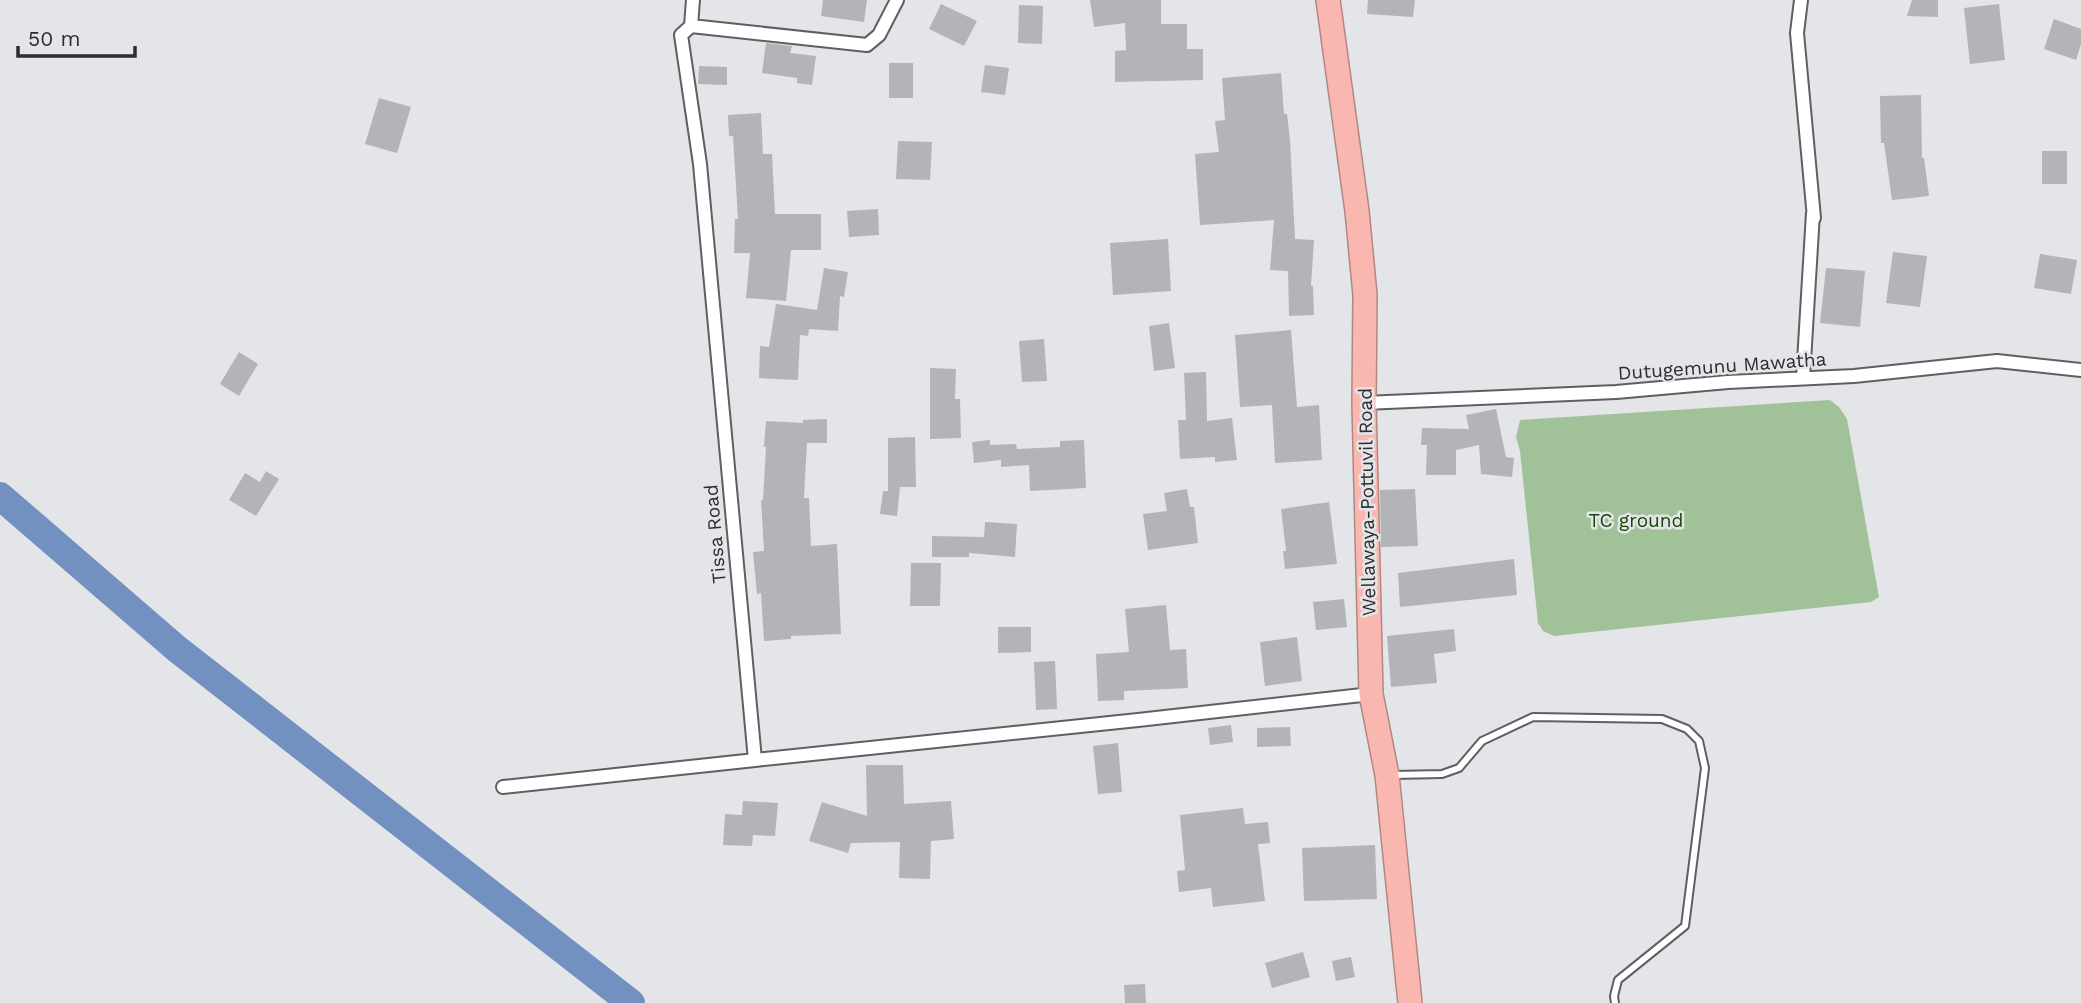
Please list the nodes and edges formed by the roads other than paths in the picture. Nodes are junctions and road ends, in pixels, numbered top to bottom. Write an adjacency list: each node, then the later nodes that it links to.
1 (693, 0): 5 (street)
2 (897, 0): 5 (street)
3 (1328, 0): 8 (highway, Wellawaya-Pottuvil Road)
4 (1801, 0): 7 (street)
5 (691, 26): 10 (street, Tissa Road)
6 (2081, 370): 7 (street, Dutugemunu Mawatha)
7 (1803, 379): 8 (street, Dutugemunu Mawatha)
8 (1364, 403): 9 (highway, Wellawaya-Pottuvil Road)
9 (1371, 694): 10 (street); 11 (highway, Wellawaya-Pottuvil Road)
10 (755, 760): 12 (street)
11 (1387, 775): 13 (highway, Wellawaya-Pottuvil Road); 14 (lane)
12 (503, 788)
13 (1410, 1003)
14 (1615, 1003)

